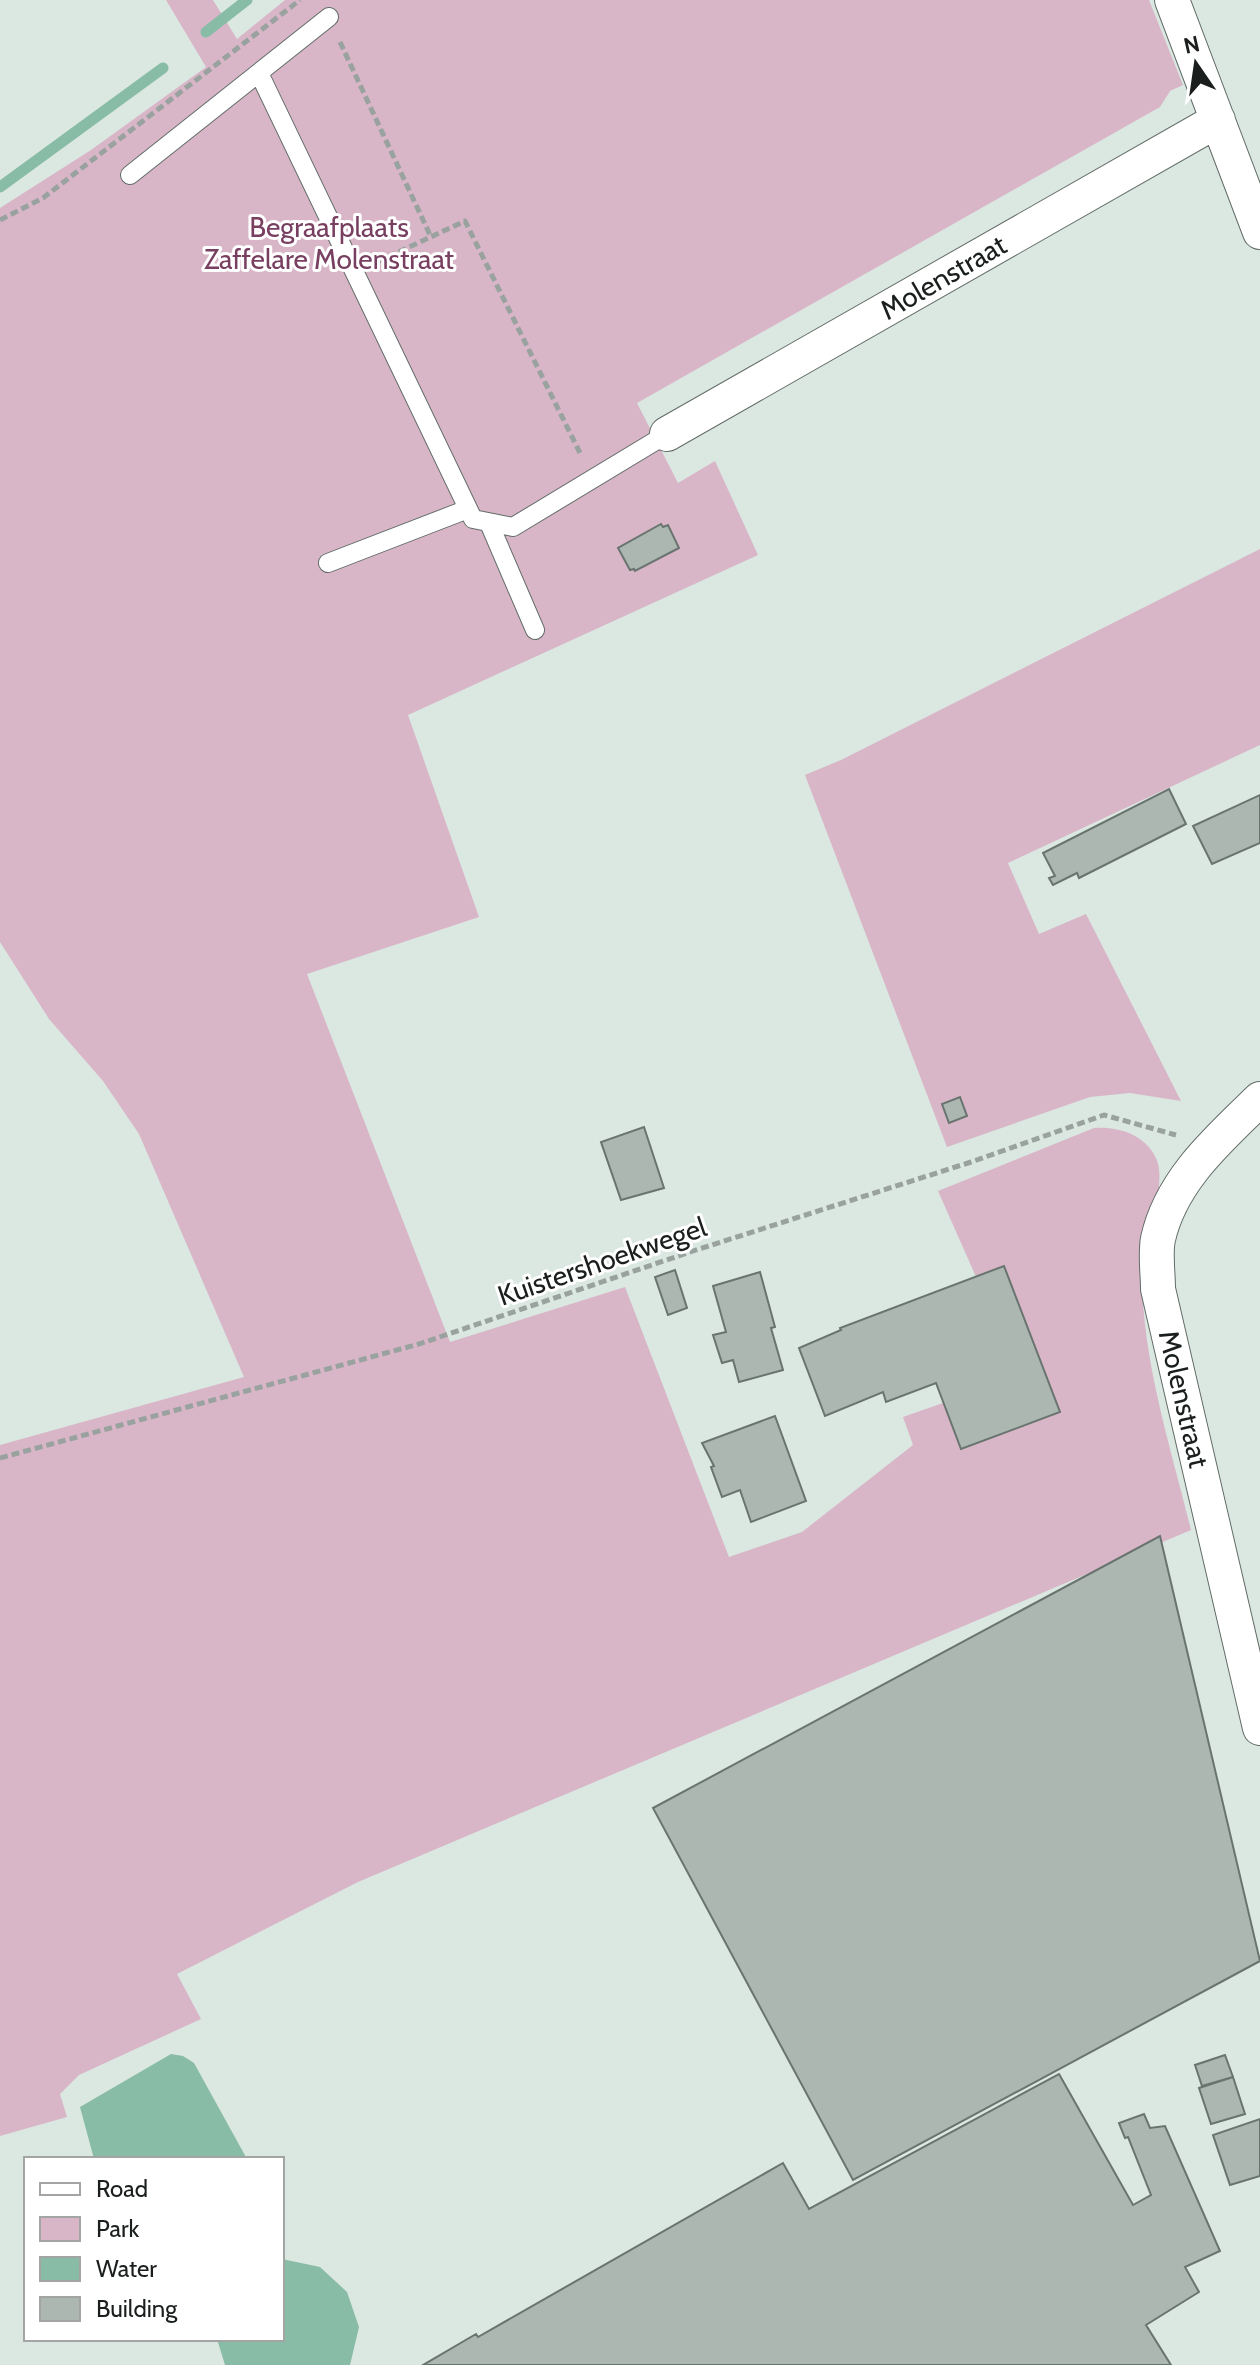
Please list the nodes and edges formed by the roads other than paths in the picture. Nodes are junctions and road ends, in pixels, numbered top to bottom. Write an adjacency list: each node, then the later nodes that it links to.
1 (1172, 0): 4 (street)
2 (329, 17): 3 (lane)
3 (259, 73): 5 (lane); 8 (lane)
4 (1218, 120): 6 (street); 7 (street, Molenstraat)
5 (130, 175)
6 (1260, 232)
7 (667, 434): 9 (lane)
8 (468, 509): 9 (lane); 10 (lane)
9 (489, 523): 11 (lane)
10 (328, 563)
11 (535, 630)
12 (1260, 1099): 13 (street, Molenstraat)
13 (1260, 1728)

